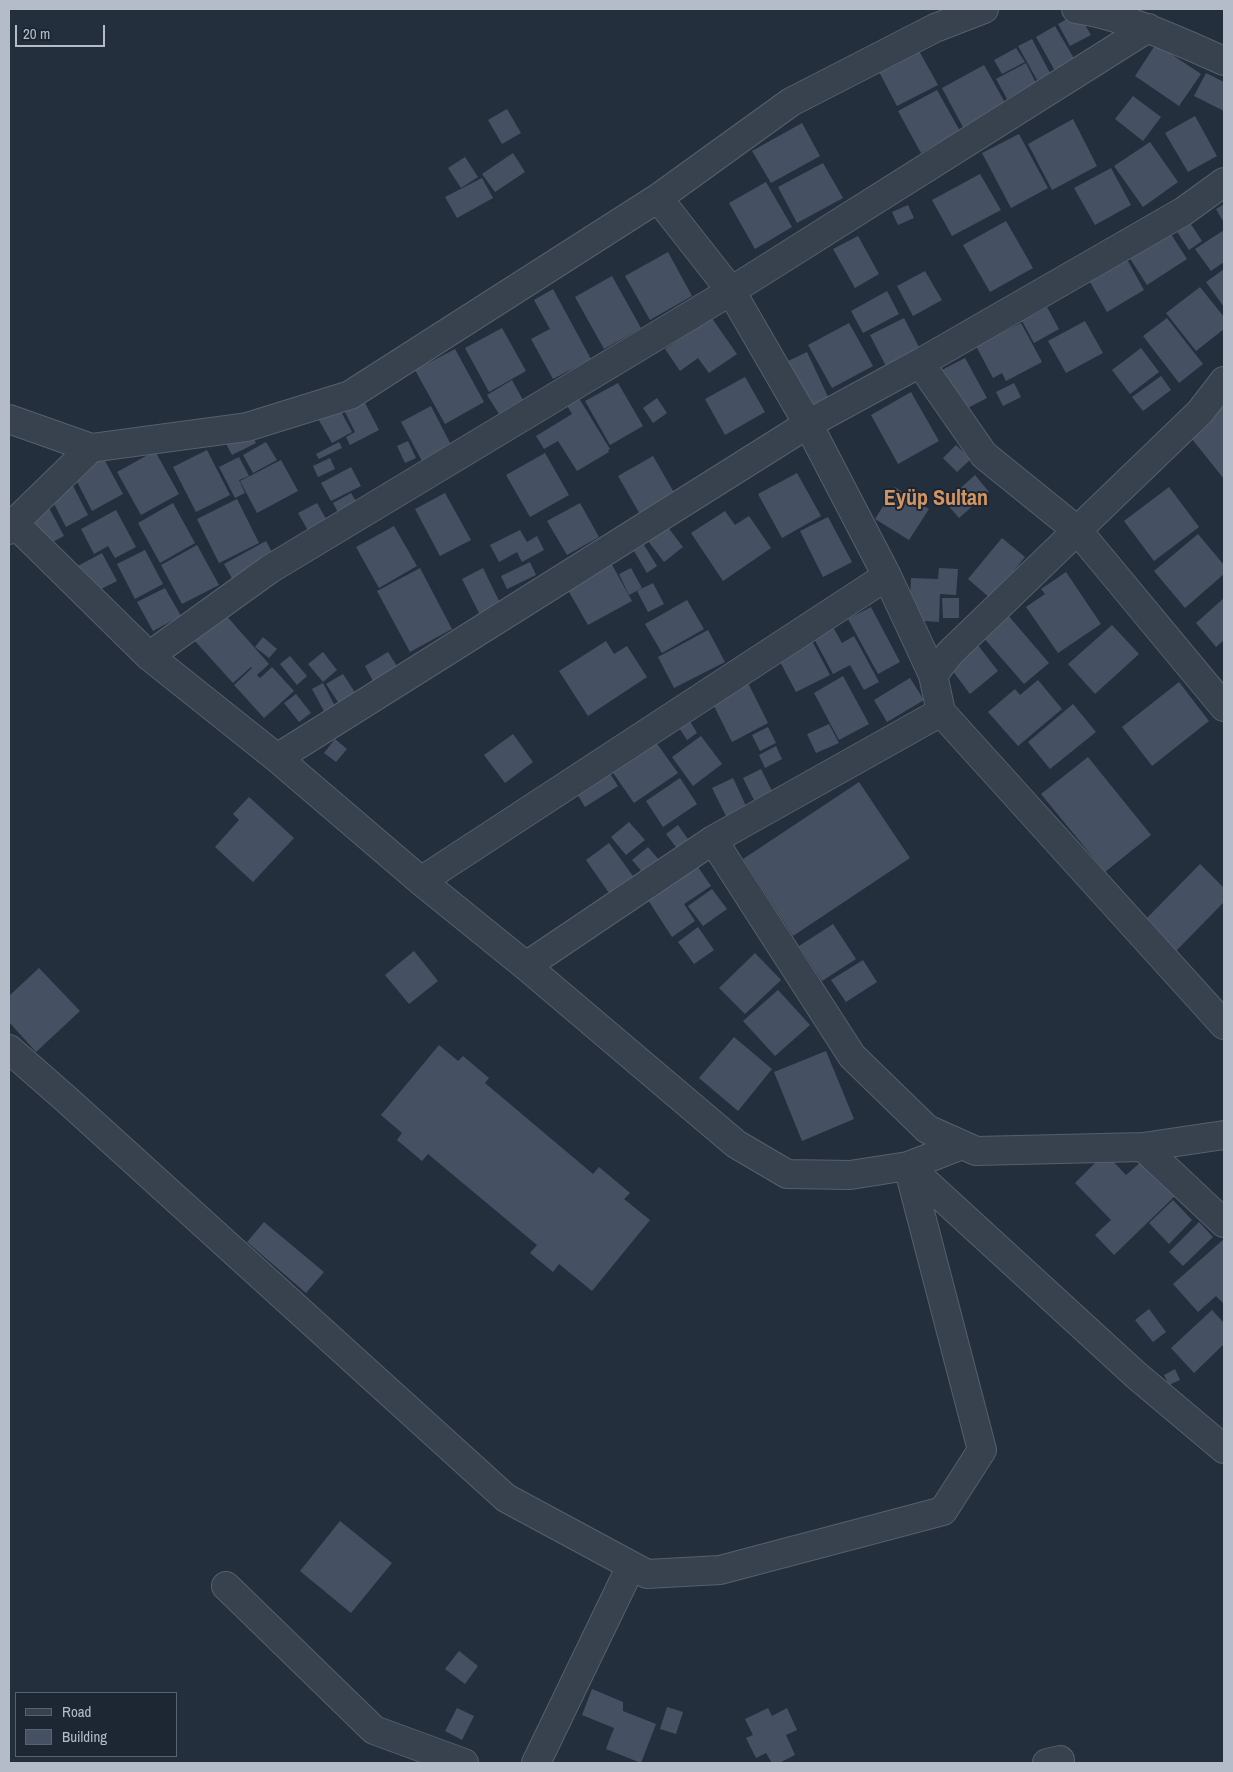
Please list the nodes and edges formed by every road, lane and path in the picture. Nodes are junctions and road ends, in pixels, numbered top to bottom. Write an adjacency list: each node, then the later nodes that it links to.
1 (984, 9): 6 (street)
2 (1076, 9): 3 (street)
3 (1148, 28): 4 (street); 7 (street)
4 (1224, 61)
5 (1224, 182): 8 (street)
6 (658, 198): 7 (street); 12 (street)
7 (731, 291): 11 (street); 16 (street)
8 (920, 363): 11 (street); 14 (street)
9 (1224, 381): 14 (street)
10 (9, 419): 12 (street)
11 (808, 424): 15 (street); 20 (street)
12 (90, 448): 13 (street)
13 (11, 527): 16 (street)
14 (1078, 531): 17 (street); 18 (street)
15 (887, 576): 17 (street); 22 (street)
16 (150, 656): 20 (street)
17 (932, 676): 19 (street)
18 (1224, 707)
19 (941, 712): 21 (street); 24 (street)
20 (277, 758): 22 (street)
21 (713, 840): 23 (street); 27 (street)
22 (421, 881): 23 (street)
23 (526, 966): 29 (street)
24 (1224, 1025)
25 (9, 1049): 32 (street)
26 (1224, 1135): 28 (street)
27 (962, 1145): 28 (street); 29 (street)
28 (1143, 1146): 30 (street)
29 (908, 1166): 31 (street); 32 (street)
30 (1224, 1223)
31 (1224, 1449)
32 (631, 1566): 35 (street)
33 (226, 1586): 34 (street)
34 (464, 1763)
35 (536, 1763)

